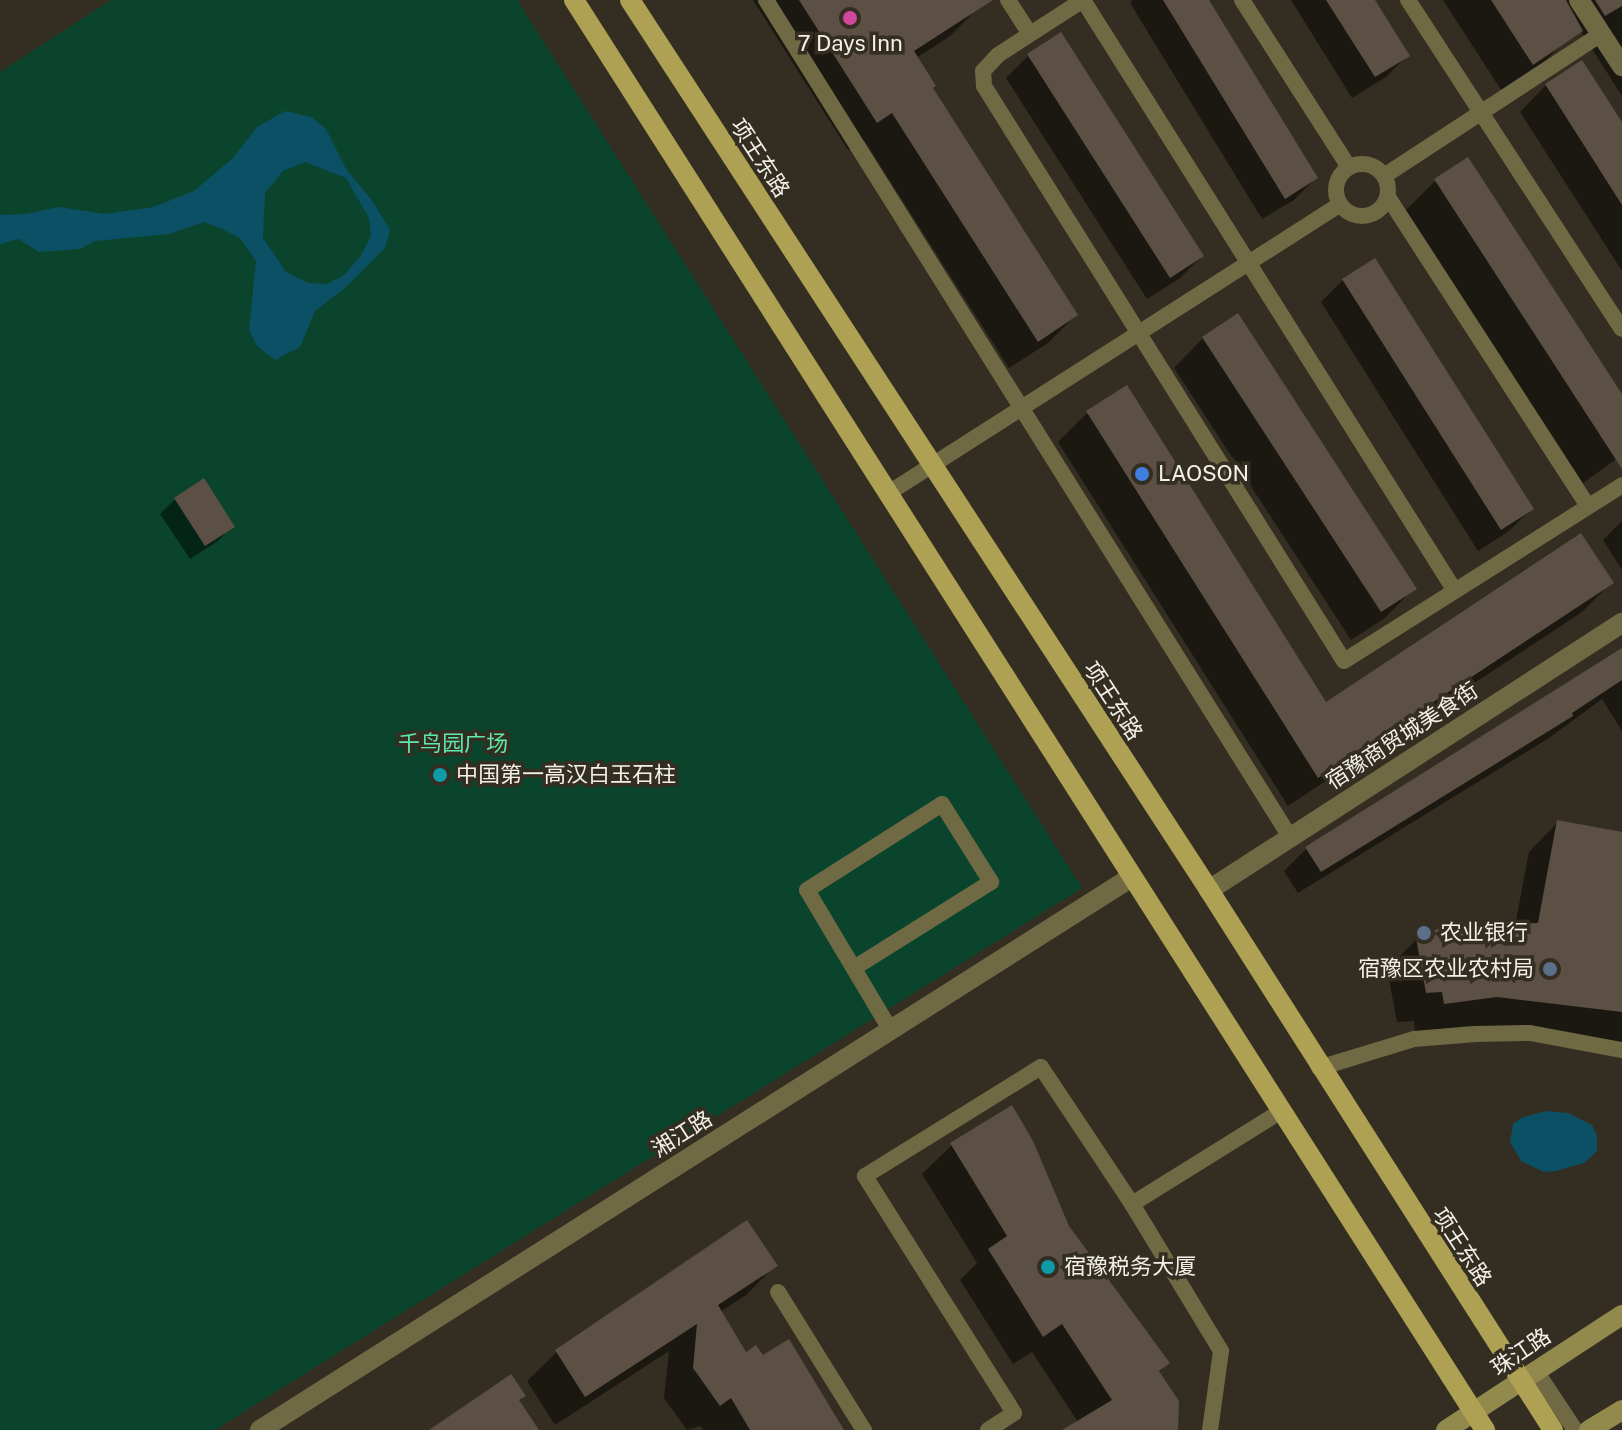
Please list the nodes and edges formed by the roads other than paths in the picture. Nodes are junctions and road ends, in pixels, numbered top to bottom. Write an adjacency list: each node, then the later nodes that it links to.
1 (574, 0): 23 (main road)
2 (630, 0): 21 (main road, 项王东路)
3 (766, 0): 20 (lane)
4 (1008, 0): 9 (lane)
5 (1083, 0): 9 (lane); 17 (lane)
6 (1242, 0): 13 (lane)
7 (1408, 0): 12 (lane)
8 (1579, 0): 10 (street)
9 (1030, 34): 19 (lane)
10 (1601, 34): 11 (street); 12 (lane)
11 (1622, 66)
12 (1482, 113): 14 (lane); 18 (lane)
13 (1349, 167): 14 (lane); 16 (lane)
14 (1384, 176): 15 (lane)
15 (1388, 197): 16 (lane); 24 (lane)
16 (1339, 205): 17 (lane)
17 (1249, 263): 19 (lane); 25 (lane)
18 (1622, 329)
19 (1139, 333): 20 (lane); 25 (lane)
20 (1022, 408): 21 (lane); 27 (lane)
21 (931, 466): 23 (lane); 29 (main road, 项王东路)
22 (1622, 485): 24 (lane)
23 (887, 494): 28 (main road)
24 (1588, 506): 25 (lane)
25 (1455, 591)
26 (1622, 623): 27 (street, 宿豫商贸城美食街)
27 (1290, 837): 29 (street, 宿豫商贸城美食街)
28 (1130, 878): 31 (street, 湘江路); 34 (main road)
29 (1209, 890): 33 (main road, 项王东路)
30 (854, 968): 30 (lane); 31 (lane)
31 (891, 1031): 41 (street, 湘江路)
32 (1622, 1050): 33 (lane)
33 (1319, 1068): 38 (main road, 项王东路)
34 (1280, 1112): 35 (lane); 40 (main road)
35 (1132, 1204): 43 (lane); 44 (lane)
36 (778, 1292): 42 (lane)
37 (1622, 1315): 38 (street, 珠江路)
38 (1528, 1376): 40 (street, 珠江路); 46 (main road, 项王东路); 47 (lane)
39 (1622, 1410): 48 (street)
40 (1479, 1421): 45 (street, 珠江路)
41 (260, 1430)
42 (864, 1430)
43 (988, 1430)
44 (1210, 1430)
45 (1446, 1430)
46 (1553, 1430)
47 (1575, 1430)
48 (1589, 1430)

